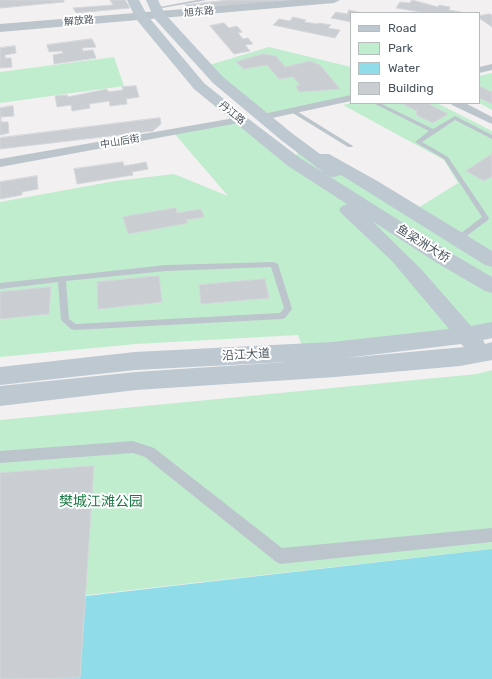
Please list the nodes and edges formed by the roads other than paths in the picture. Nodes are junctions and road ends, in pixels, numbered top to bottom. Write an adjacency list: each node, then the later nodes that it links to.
1 (133, 0): 5 (main road, 丹江路)
2 (205, 0): 4 (lane)
3 (334, 0): 4 (street, 旭东路)
4 (156, 7): 5 (street, 解放路); 13 (main road, 丹江路)
5 (141, 16): 6 (street, 解放路); 14 (main road, 丹江路)
6 (0, 28)
7 (492, 67): 8 (street)
8 (480, 70)
9 (350, 98): 12 (street)
10 (378, 104): 16 (lane)
11 (458, 104): 15 (street)
12 (293, 111): 13 (street); 18 (lane)
13 (263, 117): 19 (main road, 丹江路)
14 (240, 120): 19 (main road, 丹江路); 20 (street, 中山后街)
15 (492, 122)
16 (433, 132): 17 (lane); 22 (lane)
17 (492, 137)
18 (350, 146)
19 (297, 154): 21 (main road, 丹江路); 23 (main road); 30 (main road)
20 (0, 163)
21 (358, 197): 25 (main road, 鱼梁洲大桥); 28 (main road, 鱼梁洲大桥)
22 (489, 219): 23 (lane)
23 (458, 239): 24 (main road)
24 (492, 260)
25 (492, 275)
26 (62, 280): 26 (lane); 27 (lane)
27 (0, 286)
28 (492, 286)
29 (492, 330): 30 (main road, 沿江大道)
30 (466, 335): 31 (main road); 32 (main road, 沿江大道)
31 (478, 354): 33 (main road, 沿江大道)
32 (0, 376)
33 (0, 396)
34 (0, 457): 35 (street)
35 (492, 535)

